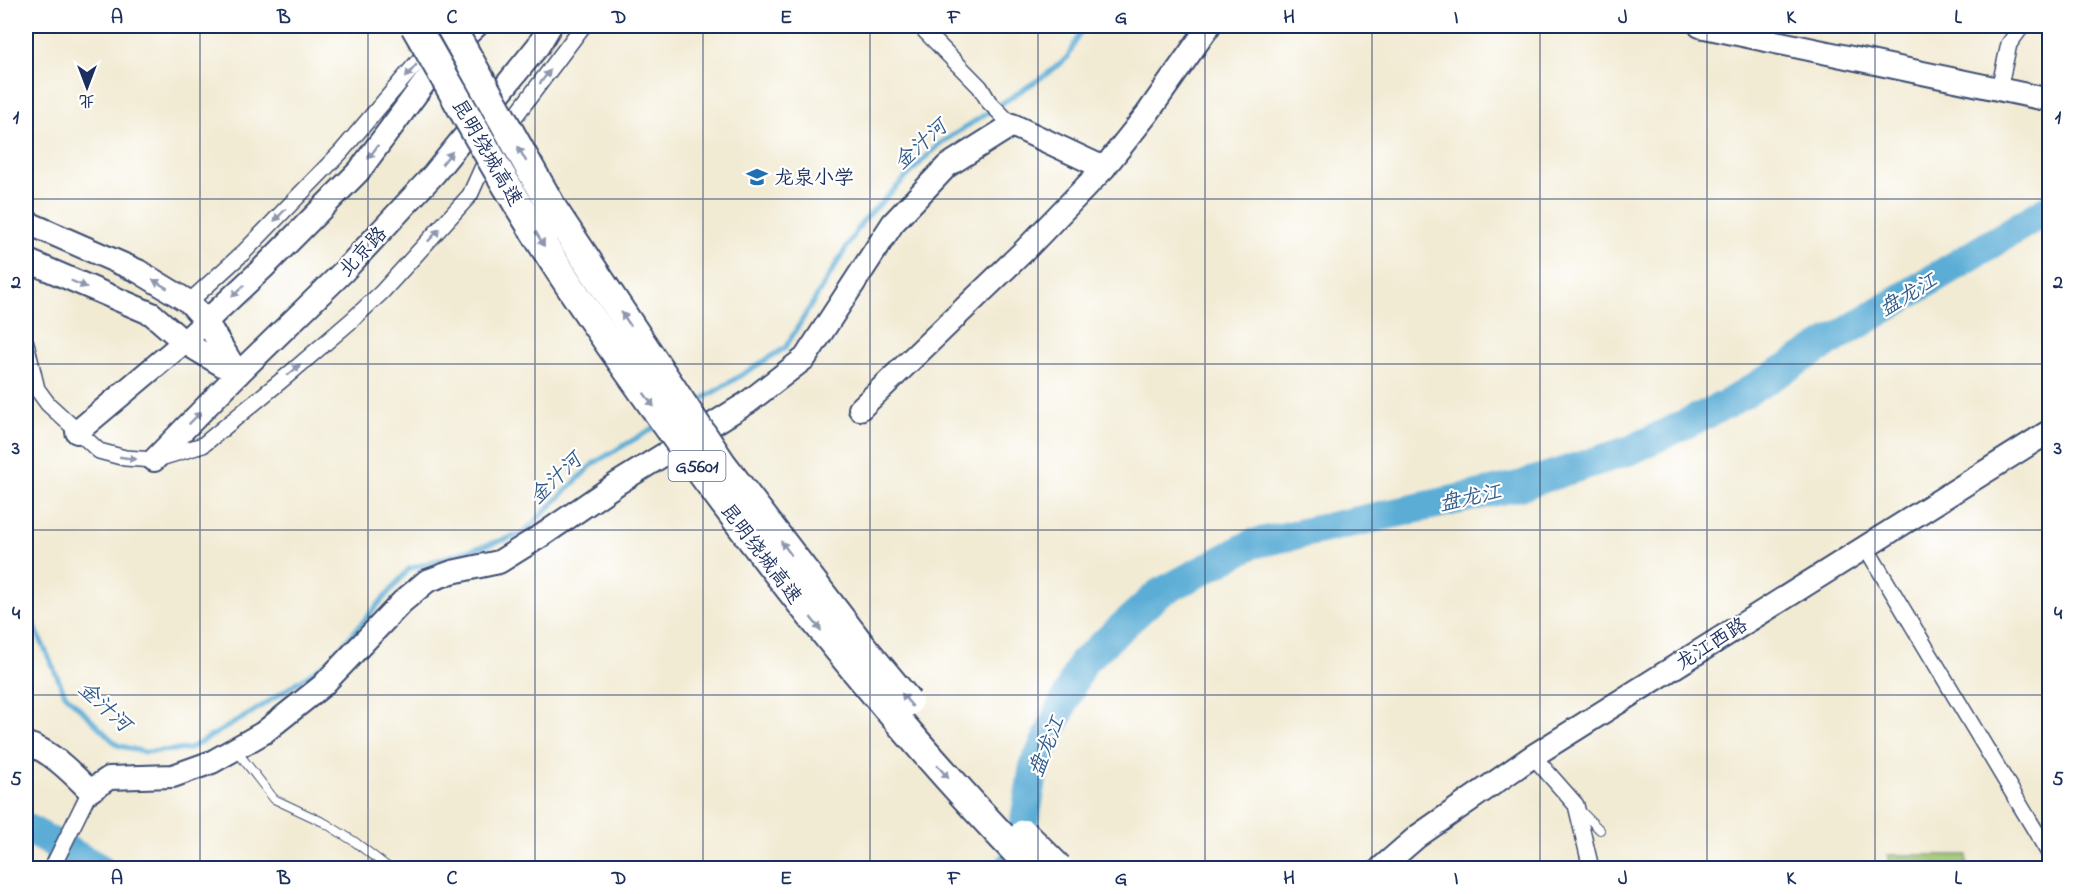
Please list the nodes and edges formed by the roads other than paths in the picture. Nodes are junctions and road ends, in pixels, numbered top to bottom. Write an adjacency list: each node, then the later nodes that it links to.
1 (414, 26): 35 (highway, 昆明绕城高速 / G5601, one-way to 35, bridge)
2 (449, 26): 16 (street, one-way to 16); 36 (highway, 昆明绕城高速 / G5601, one-way to 2, bridge)
3 (476, 26): 17 (street, one-way to 17)
4 (550, 26): 20 (street, 北京路, one-way to 4)
5 (584, 26): 24 (street, one-way to 5)
6 (920, 26): 12 (street)
7 (1209, 26): 13 (street)
8 (1700, 26): 10 (street)
9 (2022, 26): 10 (street)
10 (1999, 89): 11 (street)
11 (2049, 100)
12 (1012, 125): 13 (street); 27 (street)
13 (1104, 168): 21 (street)
14 (26, 222): 16 (street, one-way to 14)
15 (26, 260): 18 (street, one-way to 18)
16 (189, 302): 17 (street)
17 (206, 321): 18 (street); 20 (street)
18 (184, 342): 20 (street); 23 (street)
19 (26, 343): 23 (street)
20 (238, 374): 24 (street, 北京路, one-way to 20)
21 (860, 409)
22 (2049, 431): 25 (street, 龙江西路)
23 (77, 432): 24 (street, one-way to 24)
24 (154, 460)
25 (1865, 546): 28 (street, 龙江西路); 32 (street)
26 (26, 744): 29 (street)
27 (235, 748): 29 (street); 34 (lane)
28 (1533, 756): 30 (street); 37 (street, 龙江西路)
29 (90, 791): 33 (street)
30 (1576, 805): 31 (lane); 38 (street)
31 (1600, 830)
32 (2049, 855)
33 (52, 868)
34 (389, 868)
35 (1032, 868)
36 (1058, 868)
37 (1382, 868)
38 (1591, 868)

